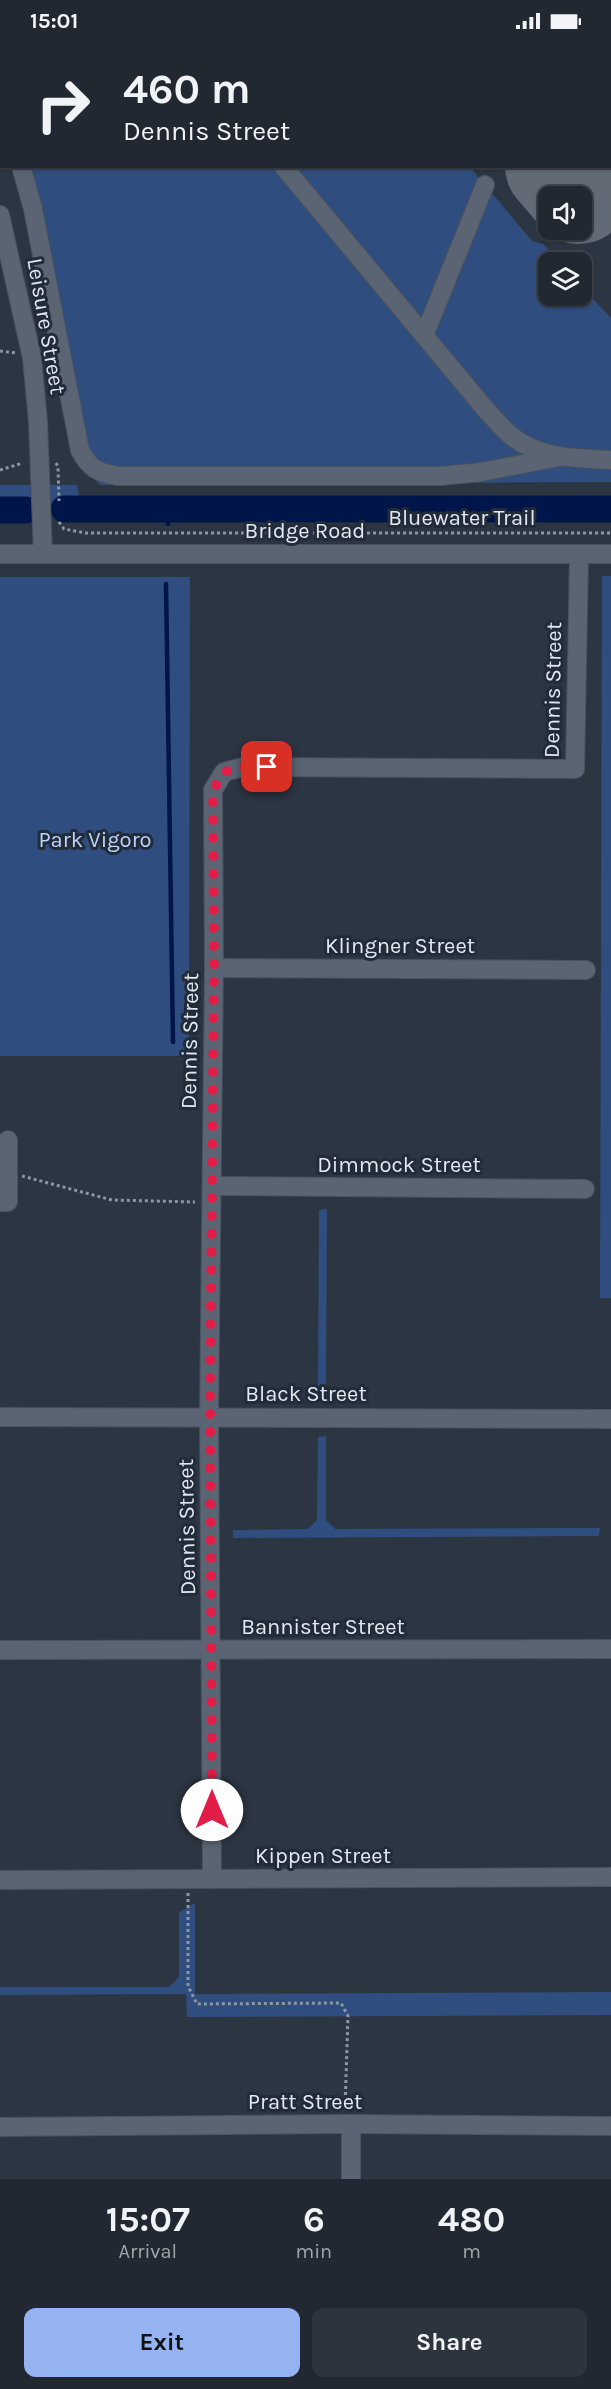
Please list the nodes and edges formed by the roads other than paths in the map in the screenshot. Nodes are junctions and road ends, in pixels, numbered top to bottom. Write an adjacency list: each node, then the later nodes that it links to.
1 (22, 168): 6 (street)
2 (285, 168): 5 (street)
3 (485, 185): 5 (street)
4 (0, 215): 9 (street, Leisure Street)
5 (424, 336): 6 (street)
6 (559, 457): 7 (street)
7 (611, 460)
8 (0, 554): 9 (street, Bridge Road)
9 (43, 554): 10 (street, Bridge Road)
10 (579, 554): 11 (street, Bridge Road); 12 (street, Dennis Street)
11 (611, 554)
12 (214, 968): 13 (street, Klingner Street); 16 (street, Dennis Street)
13 (586, 970)
14 (8, 1140): 17 (street)
15 (585, 1189): 16 (street, Dimmock Street)
16 (212, 1194): 19 (street, Dennis Street)
17 (0, 1202)
18 (0, 1417): 19 (street, Black Street)
19 (210, 1417): 20 (street, Black Street); 23 (street, Dennis Street)
20 (611, 1419)
21 (611, 1649): 23 (street, Bannister Street)
22 (0, 1650): 23 (street, Bannister Street)
23 (212, 1650): 25 (street, Dennis Street)
24 (611, 1877): 25 (street, Kippen Street)
25 (212, 1879): 26 (street, Kippen Street)
26 (0, 1880)
27 (348, 2124): 28 (street, Pratt Street); 29 (street, Pratt Street); 30 (street)
28 (611, 2126)
29 (0, 2127)
30 (351, 2179)

